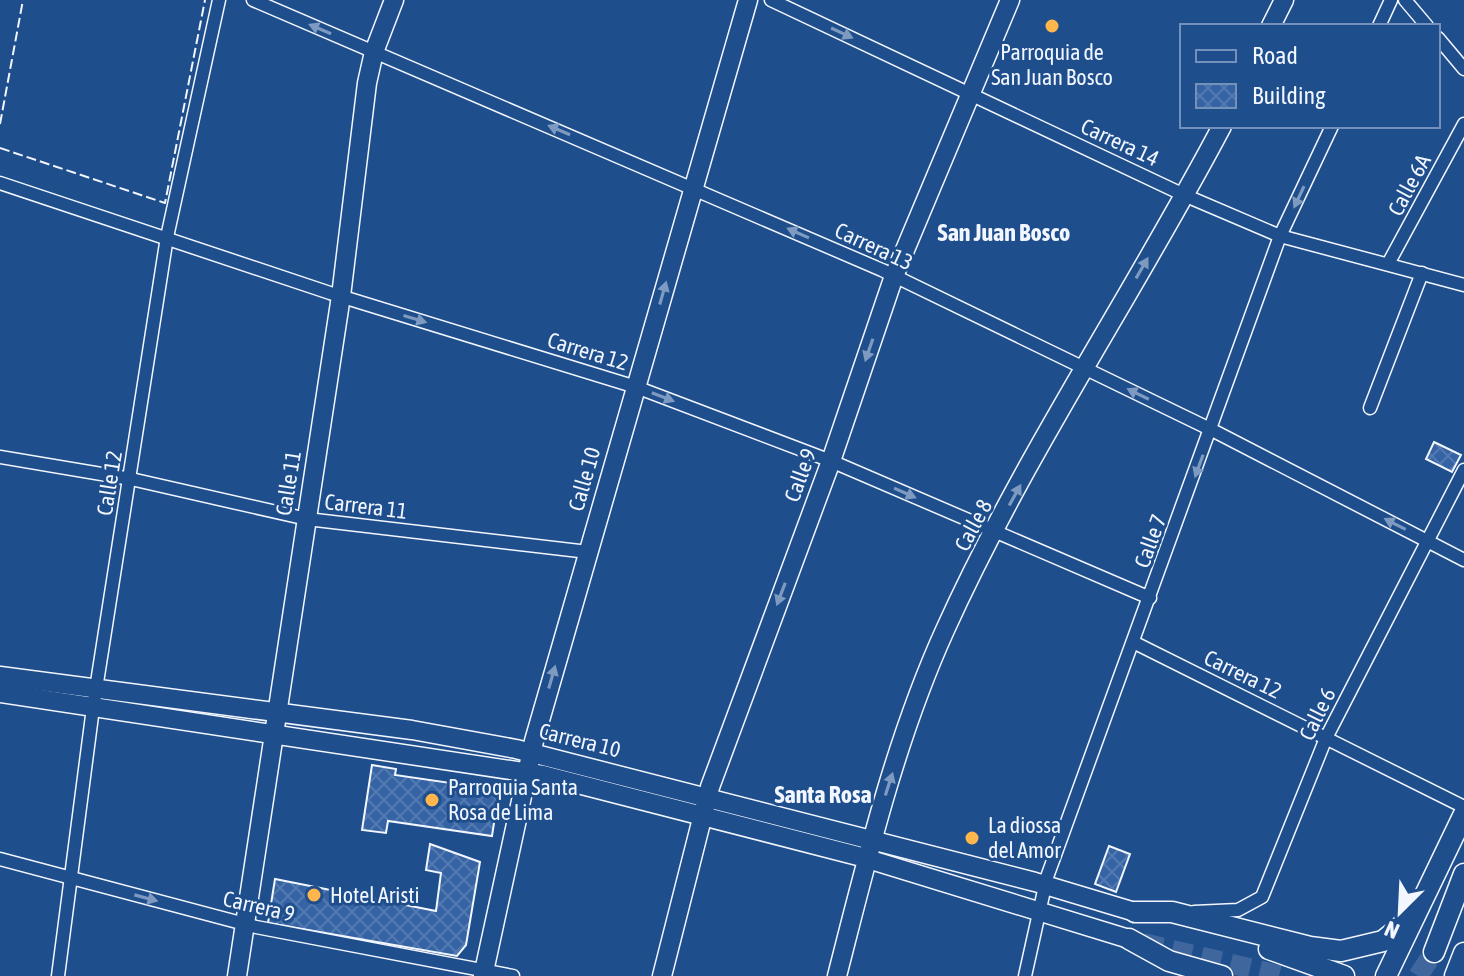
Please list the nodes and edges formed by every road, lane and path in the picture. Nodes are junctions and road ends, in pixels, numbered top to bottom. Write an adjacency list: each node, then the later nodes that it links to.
1 (219, 0): 24 (street, Calle 12)
2 (253, 0): 14 (street, Carrera 13, one-way to 2)
3 (394, 0): 14 (main road, Calle 11)
4 (748, 0): 21 (main road, Calle 10)
5 (771, 0): 16 (street, Carrera 14, one-way to 16)
6 (1010, 0): 16 (main road, Calle 9)
7 (1284, 0): 10 (main road)
8 (1391, 0): 11 (street)
9 (1405, 0): 12 (street)
10 (1272, 24)
11 (1380, 24)
12 (1425, 24)
13 (1440, 40): 15 (street)
14 (374, 52): 21 (street, Carrera 13, one-way to 14); 29 (main road, Calle 11)
15 (1464, 69)
16 (969, 93): 22 (street, Carrera 14); 27 (main road, Calle 9)
17 (1464, 124): 25 (street, Calle 6A)
18 (1221, 128): 22 (main road, Calle 8)
19 (1331, 128): 23 (street, Calle 7, one-way to 23)
20 (0, 183): 24 (street, Carrera 12)
21 (694, 187): 27 (street, Carrera 13, one-way to 21); 31 (main road, Calle 10, one-way to 21)
22 (1184, 195): 23 (street, Carrera 14); 30 (main road, Calle 8, one-way to 22)
23 (1280, 236): 25 (street, Carrera 14); 33 (street, Calle 7)
24 (167, 237): 29 (street, Carrera 12); 37 (street, Calle 12)
25 (1388, 264): 26 (street, Carrera 14)
26 (1422, 273): 28 (street, Carrera 14); 32 (street)
27 (894, 276): 30 (street, Carrera 13); 35 (main road, Calle 9, one-way to 35)
28 (1464, 285)
29 (341, 296): 31 (street, Carrera 12, one-way to 31); 38 (main road, Calle 11)
30 (1084, 369): 33 (street, Carrera 13, one-way to 30); 39 (main road, Calle 8, one-way to 30)
31 (636, 387): 35 (street, Carrera 12, one-way to 35); 41 (main road, Calle 10)
32 (1370, 408)
33 (1212, 430): 40 (street, Carrera 13, one-way to 33); 43 (street, Calle 7, one-way to 43)
34 (0, 457): 37 (street, Carrera 11)
35 (831, 461): 39 (street, Carrera 12, one-way to 39); 54 (main road, Calle 9, one-way to 54)
36 (1464, 470): 40 (street, Calle 6)
37 (131, 479): 38 (street, Carrera 11); 46 (street, Calle 12)
38 (307, 519): 41 (street, Carrera 11); 49 (main road, Calle 11)
39 (995, 532): 43 (street, Carrera 12); 58 (main road, Calle 8, one-way to 39)
40 (1428, 541): 42 (street, Carrera 13); 51 (street, Calle 6)
41 (588, 552): 52 (main road, Calle 10, one-way to 41)
42 (1464, 560)
43 (1150, 598): 44 (street, Calle 7)
44 (1133, 642): 51 (street, Carrera 12); 63 (street, Calle 7)
45 (0, 676): 46 (main road, Carrera 10)
46 (97, 688): 48 (street, Calle 12); 49 (main road, Carrera 10)
47 (0, 693): 48 (main road, Carrera 10)
48 (93, 708): 50 (main road, Carrera 10); 62 (street, Calle 12)
49 (277, 713): 50 (main road, Calle 11); 52 (main road, Carrera 10)
50 (274, 734): 53 (main road, Carrera 10); 68 (main road, Calle 11)
51 (1326, 738): 55 (street, Carrera 12); 65 (street, Calle 6)
52 (531, 752): 53 (main road, Calle 10); 54 (main road, Carrera 10)
53 (527, 772): 57 (main road, Carrera 10); 72 (main road, Calle 10)
54 (707, 795): 57 (main road, Calle 9); 58 (main road, Carrera 10)
55 (1464, 807)
56 (1464, 814): 67 (main road)
57 (701, 815): 60 (main road, Carrera 10); 76 (main road, Calle 9)
58 (872, 839): 60 (main road, Calle 8); 63 (main road, Carrera 10)
59 (0, 859): 62 (street, Carrera 9)
60 (867, 859): 64 (main road, Carrera 10); 77 (main road, Calle 8)
61 (1464, 874): 70 (main road)
62 (70, 878): 68 (street, Carrera 9, one-way to 68); 73 (street, Calle 12)
63 (1045, 885): 64 (street, Calle 7); 66 (main road, Carrera 10)
64 (1038, 911): 69 (main road, Carrera 10); 78 (street, Calle 7)
65 (1172, 912): 66 (main road); 67 (main road)
66 (1140, 914): 80 (main road)
67 (1415, 915): 81 (main road)
68 (244, 924): 72 (street, Carrera 9); 74 (main road, Calle 11)
69 (1136, 941): 79 (main road)
70 (1434, 952)
71 (1464, 953): 82 (main road)
72 (483, 973): 75 (street, Carrera 9)
73 (58, 976)
74 (237, 976)
75 (513, 976)
76 (662, 976)
77 (837, 976)
78 (1025, 976)
79 (1222, 976)
80 (1344, 976)
81 (1386, 976)
82 (1455, 976)

